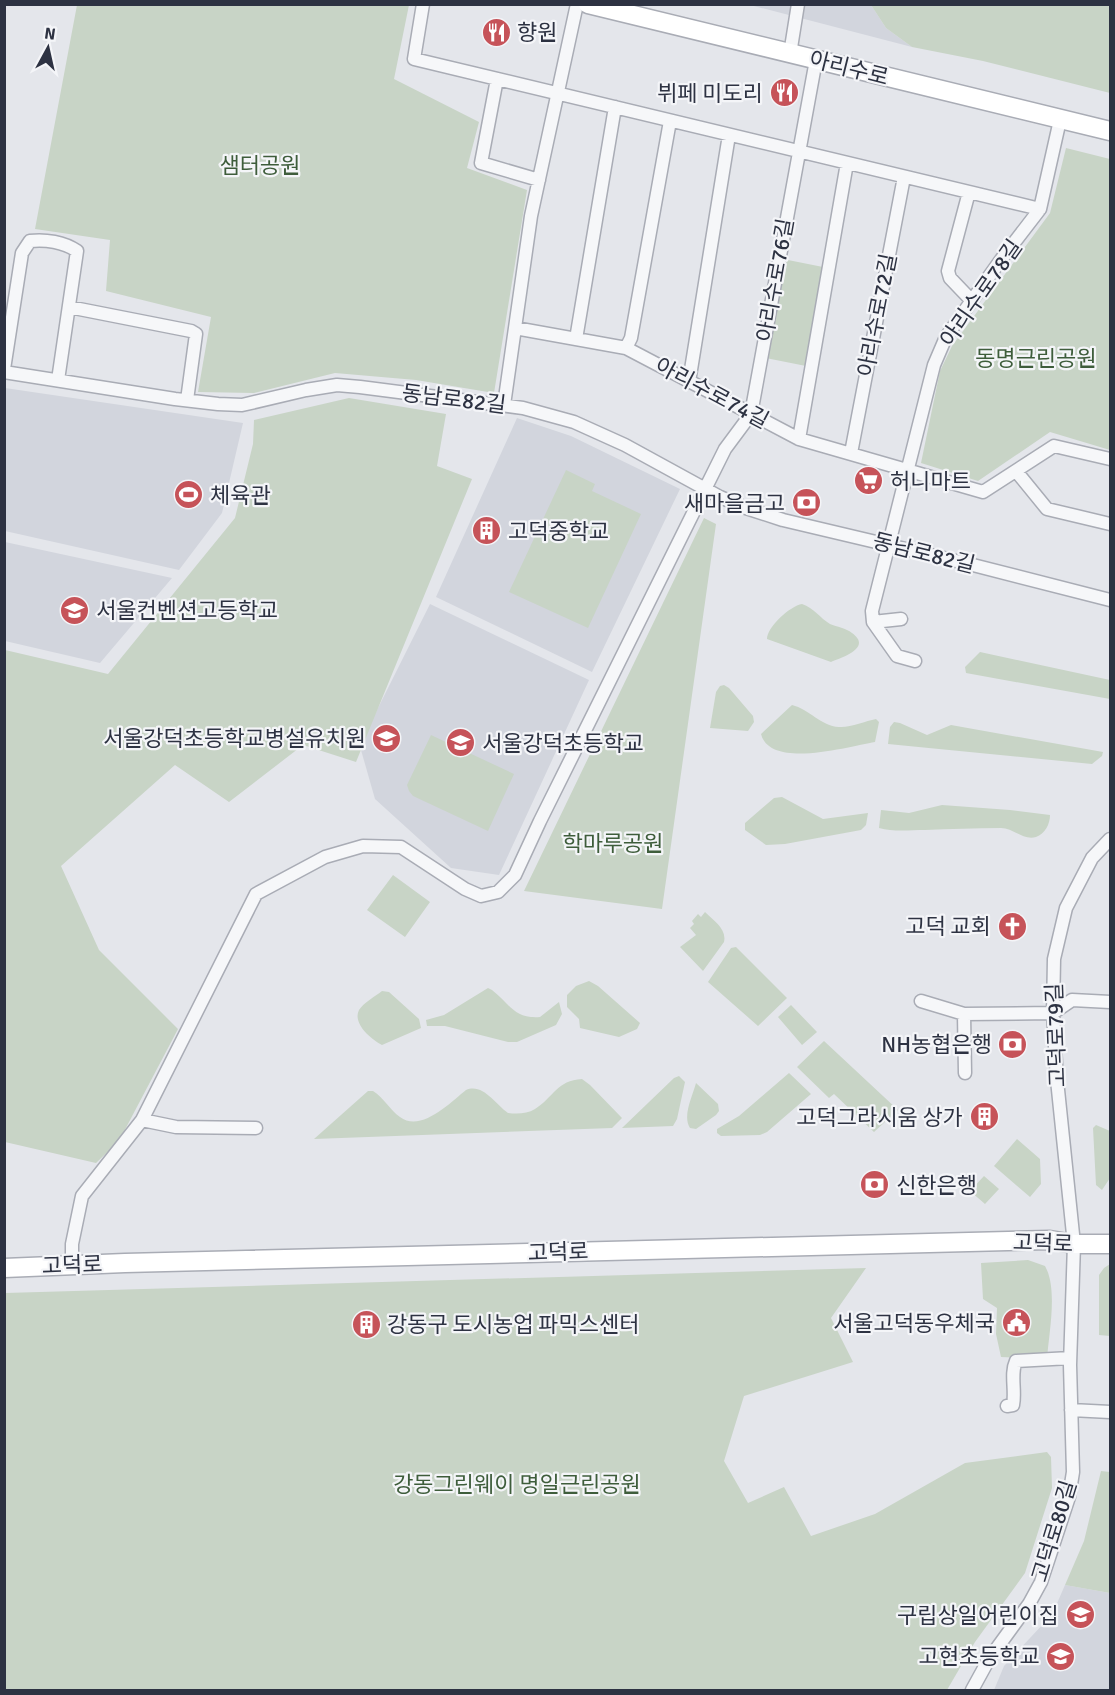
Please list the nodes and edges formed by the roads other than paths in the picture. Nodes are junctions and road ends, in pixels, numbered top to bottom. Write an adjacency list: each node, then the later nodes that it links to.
1 (423, 4): 7 (street)
2 (577, 4): 8 (street)
3 (588, 4): 5 (main road, 아리수로)
4 (798, 4): 5 (street)
5 (790, 54): 6 (main road, 아리수로)
6 (816, 60): 10 (main road, 아리수로); 14 (street, 아리수로76길)
7 (498, 79): 8 (street); 17 (street)
8 (557, 94): 9 (street); 17 (street)
9 (615, 107): 11 (street); 23 (street)
10 (1060, 120): 12 (main road, 아리수로); 19 (street, 아리수로78길)
11 (670, 121): 13 (street); 24 (street)
12 (1110, 131)
13 (729, 135): 14 (street); 27 (street)
14 (798, 150): 15 (street); 30 (street, 아리수로76길)
15 (847, 163): 16 (street); 31 (street)
16 (904, 177): 18 (street); 32 (street, 아리수로72길)
17 (539, 180): 22 (street)
18 (969, 192): 19 (street); 20 (street)
19 (1040, 209): 20 (street, 아리수로78길)
20 (972, 301): 34 (street, 아리수로78길)
21 (69, 307): 25 (street, 동남로82길); 26 (street, 동남로82길); 28 (street)
22 (515, 328): 23 (street, 아리수로74길); 29 (street)
23 (576, 339): 24 (street, 아리수로74길)
24 (626, 348): 27 (street, 아리수로74길)
25 (4, 370): 26 (street, 동남로82길)
26 (58, 380): 28 (street, 동남로82길)
27 (689, 382): 30 (street, 아리수로74길)
28 (187, 400): 29 (street, 동남로82길)
29 (504, 405): 36 (street, 동남로82길)
30 (751, 414): 31 (street, 아리수로74길); 36 (street, 아리수로76길)
31 (799, 438): 32 (street, 아리수로74길)
32 (851, 453): 34 (street, 아리수로74길)
33 (1110, 459): 35 (street)
34 (907, 469): 35 (street); 38 (street, 아리수로78길)
35 (1016, 471): 37 (street)
36 (706, 489): 38 (street, 동남로82길); 49 (street)
37 (1110, 524)
38 (890, 545): 39 (street, 동남로82길); 41 (street, 아리수로78길)
39 (1110, 600)
40 (901, 619): 41 (street)
41 (873, 622): 42 (street)
42 (915, 661)
43 (1110, 839): 46 (street, 고덕로79길)
44 (921, 1001): 47 (street)
45 (1110, 1002): 46 (street)
46 (1053, 1013): 47 (street); 51 (street, 고덕로79길)
47 (964, 1014): 48 (street)
48 (965, 1073)
49 (142, 1120): 50 (street); 53 (street)
50 (256, 1128)
51 (1074, 1244): 52 (main road, 고덕로); 53 (main road, 고덕로); 55 (street, 고덕로80길)
52 (1110, 1244)
53 (72, 1265): 54 (main road, 고덕로)
54 (4, 1268)
55 (1070, 1358): 56 (street); 57 (street, 고덕로80길)
56 (1007, 1406)
57 (1071, 1410): 58 (street); 59 (street, 고덕로80길)
58 (1110, 1412)
59 (972, 1690)

